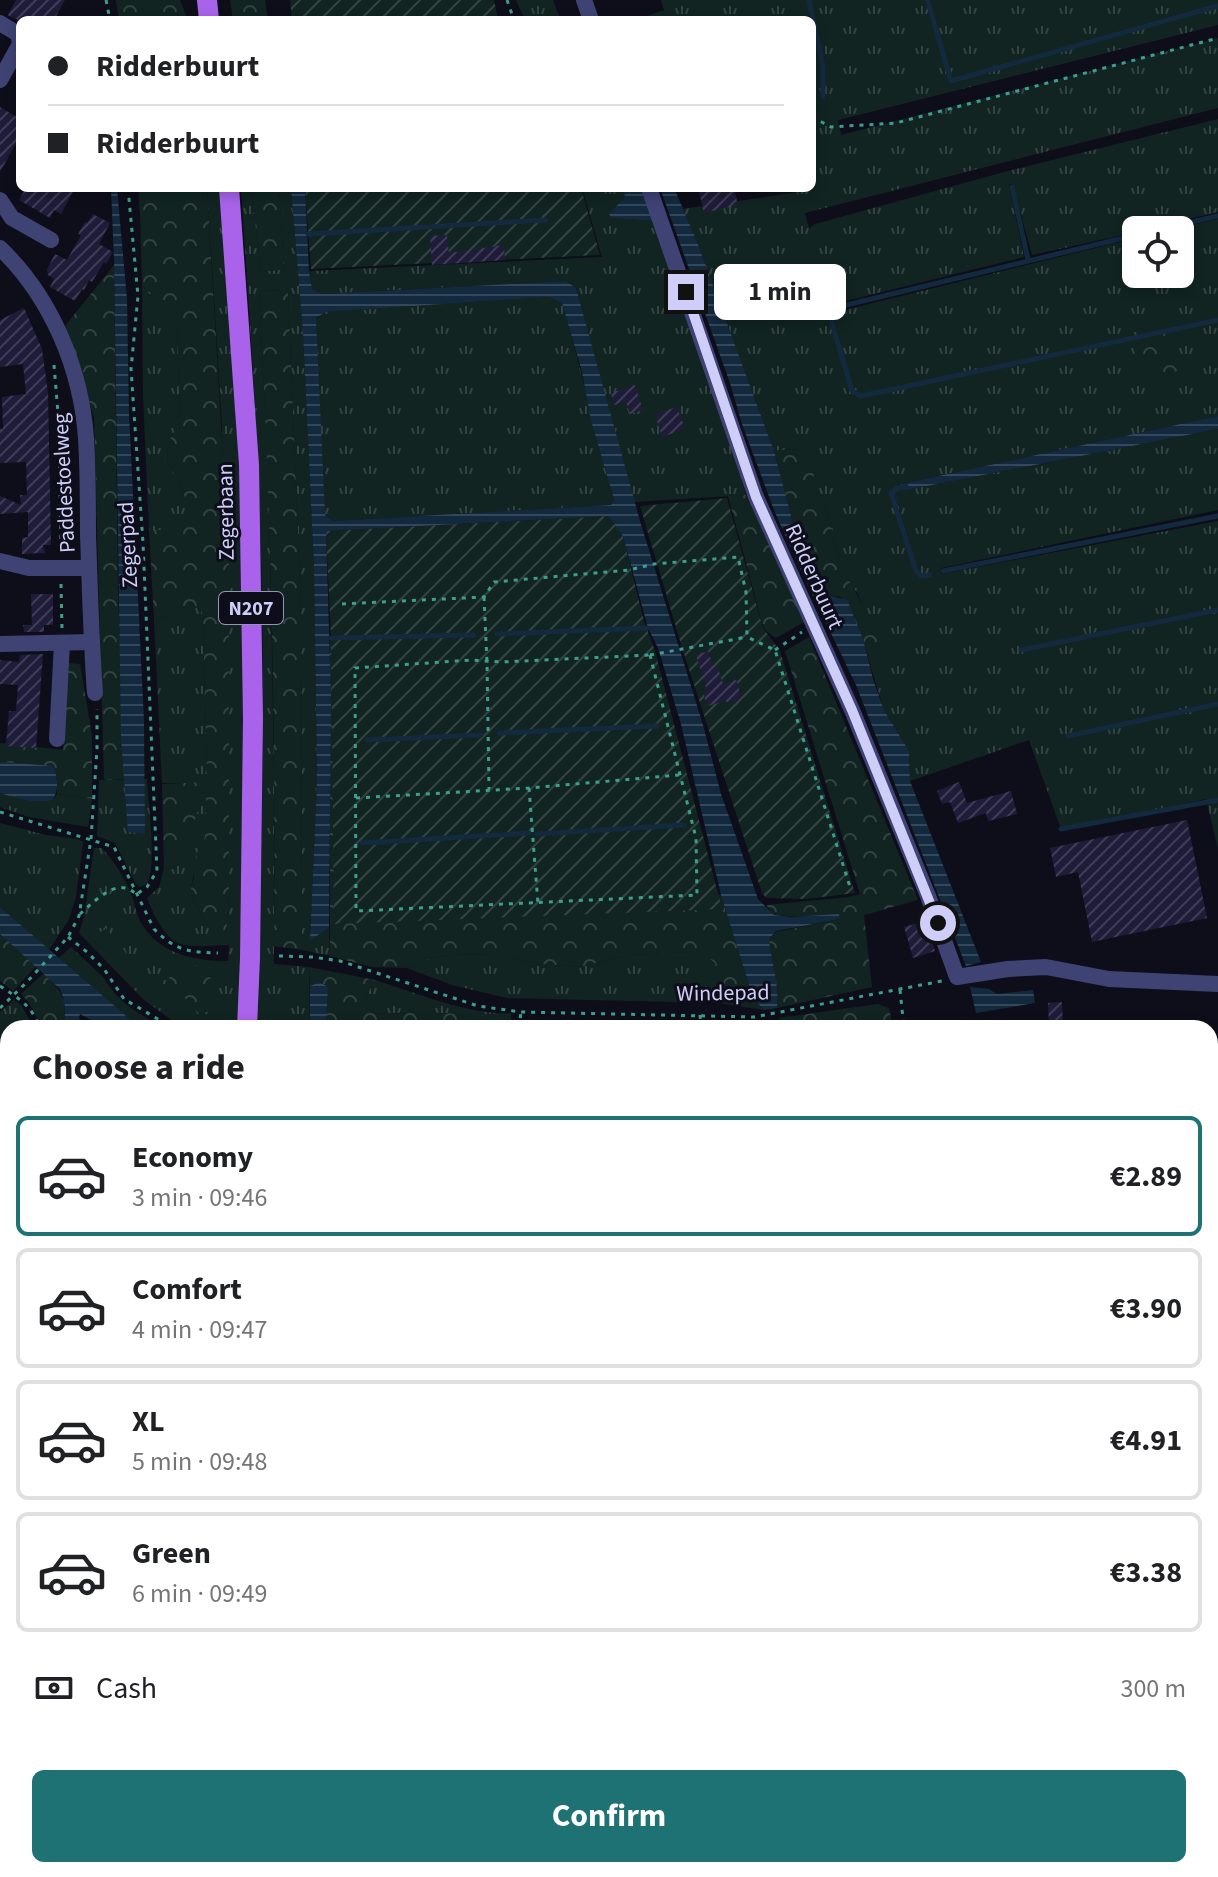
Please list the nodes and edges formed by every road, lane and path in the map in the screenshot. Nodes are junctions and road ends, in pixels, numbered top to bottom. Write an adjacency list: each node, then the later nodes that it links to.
1 (1218, 38): 4 (path)
2 (16, 50): 3 (street)
3 (0, 80)
4 (816, 119)
5 (128, 192): 34 (path, Zegerpad)
6 (229, 192): 50 (main road, Zegerbaan / N207)
7 (650, 192): 17 (street, Ridderbuurt)
8 (0, 200): 9 (street)
9 (51, 240)
10 (0, 248): 11 (street, Paddestoelweg)
11 (65, 347): 13 (street, Paddestoelweg); 14 (path)
12 (0, 561): 14 (street)
13 (89, 568): 14 (street); 19 (street, Paddestoelweg)
14 (61, 569): 20 (path)
15 (484, 597): 16 (path); 18 (path); 24 (path)
16 (342, 604)
17 (813, 625): 22 (path); 40 (street, Ridderbuurt)
18 (747, 637): 22 (path); 23 (path)
19 (91, 642): 20 (street); 25 (street, Paddestoelweg)
20 (62, 643): 21 (street); 26 (street)
21 (0, 644)
22 (775, 650): 33 (path)
23 (650, 655): 24 (path); 27 (path)
24 (487, 662): 29 (path); 30 (path)
25 (95, 693): 32 (path)
26 (57, 739)
27 (679, 775): 28 (path); 35 (path)
28 (529, 788): 29 (path); 35 (path)
29 (489, 790): 30 (path)
30 (356, 798): 35 (path)
31 (0, 812): 32 (path)
32 (91, 839): 34 (path); 36 (path)
33 (851, 890)
34 (137, 894): 36 (path); 38 (path)
35 (538, 904)
36 (79, 916): 37 (path)
37 (68, 937): 44 (path); 49 (path)
38 (218, 953)
39 (279, 956): 46 (path, Windepad)
40 (957, 977): 41 (street); 43 (path, Windepad)
41 (1218, 984)
42 (0, 986): 44 (path)
43 (900, 990): 47 (path, Windepad); 52 (path)
44 (14, 995): 45 (path); 48 (path)
45 (0, 1008)
46 (521, 1012): 47 (path, Windepad); 51 (path)
47 (701, 1017)
48 (37, 1020)
49 (159, 1020)
50 (247, 1020)
51 (520, 1020)
52 (903, 1020)

